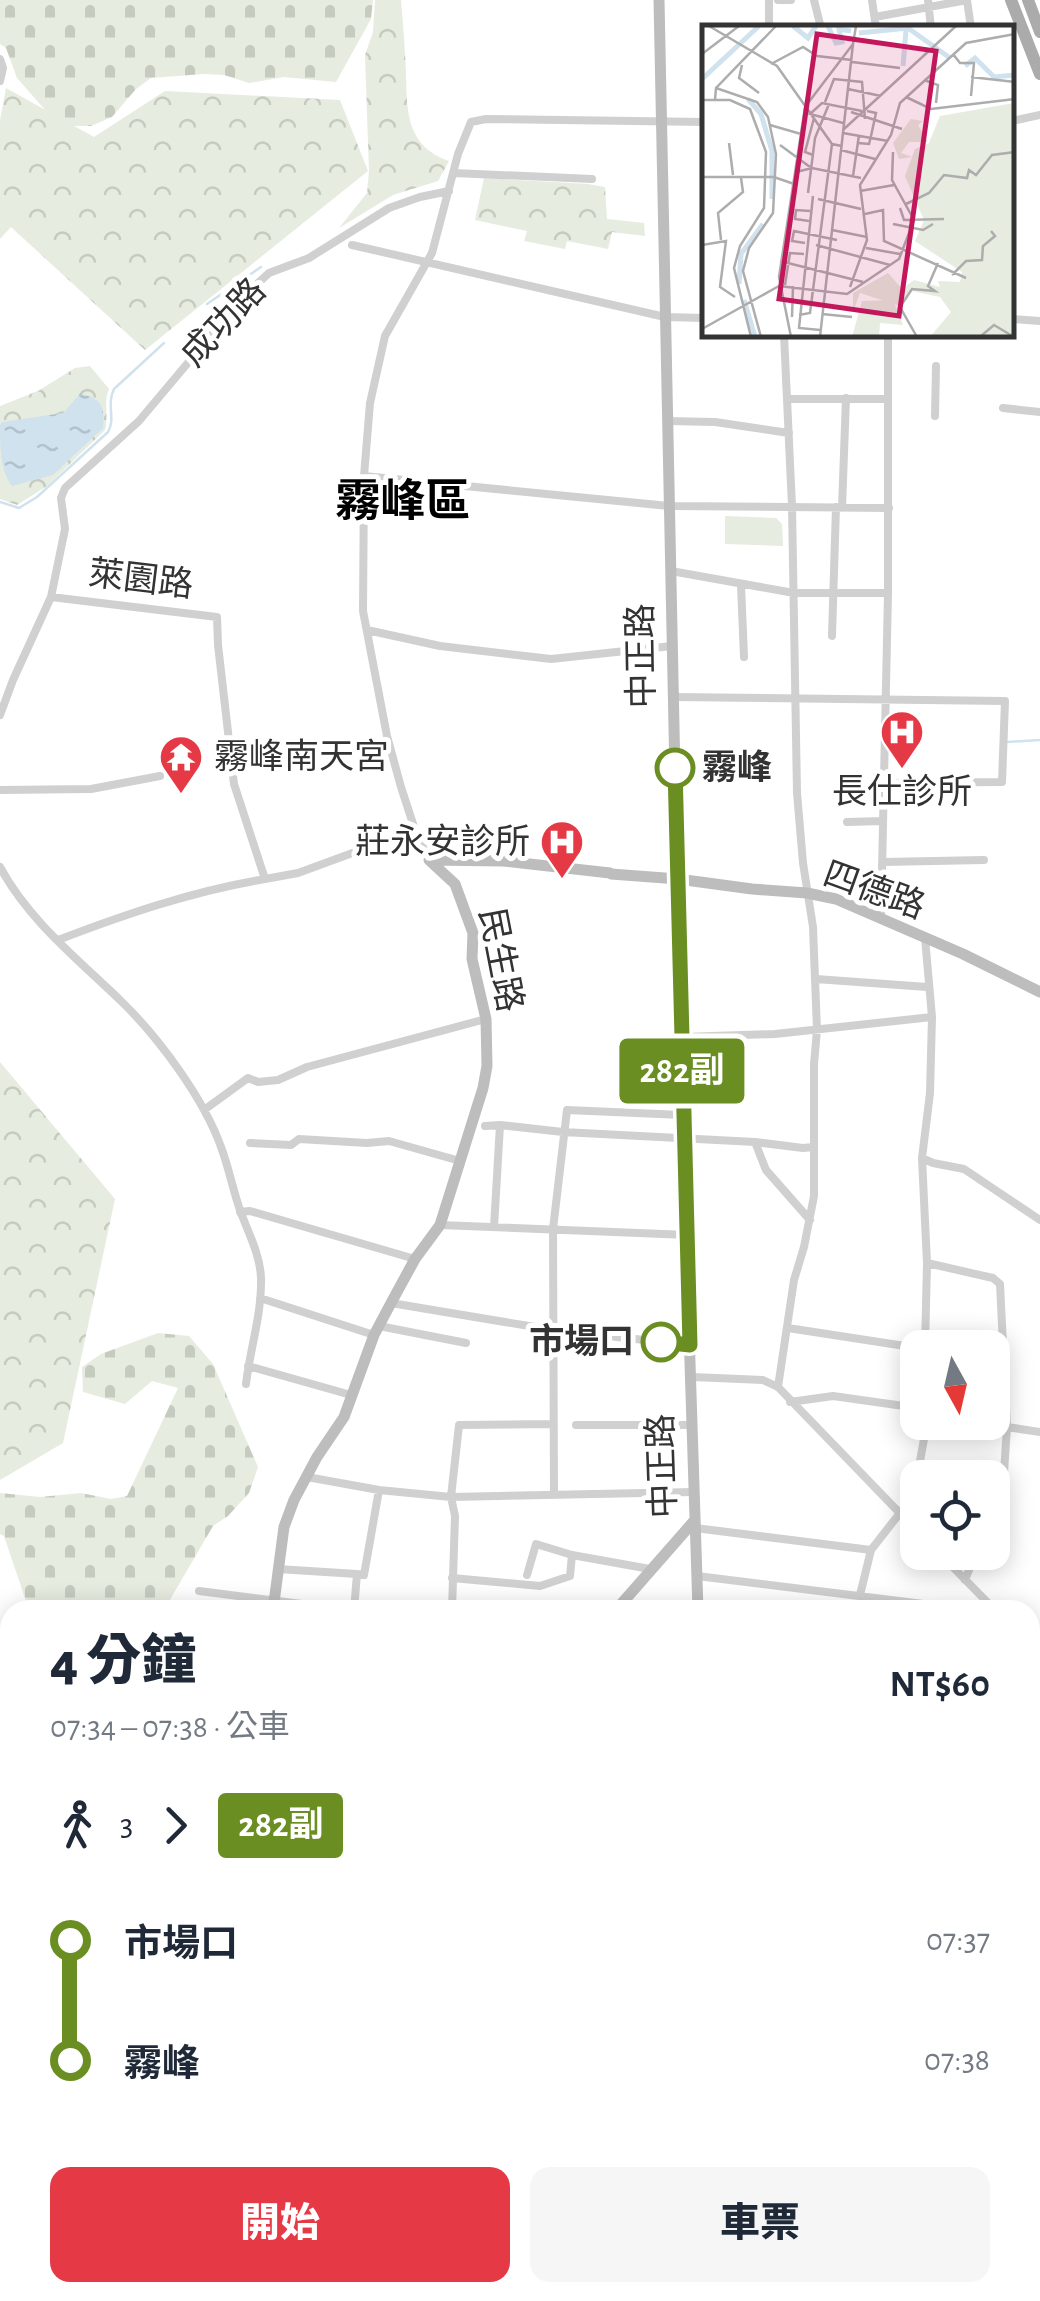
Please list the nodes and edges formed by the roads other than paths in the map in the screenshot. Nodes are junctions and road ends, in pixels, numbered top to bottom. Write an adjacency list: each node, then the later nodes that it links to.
1 (659, 0): 22 (street, 中正路)
2 (768, 0): 12 (street)
3 (778, 0): 4 (street)
4 (792, 0)
5 (814, 0): 13 (street)
6 (872, 0): 11 (street)
7 (967, 0): 10 (street); 15 (street)
8 (1011, 0): 18 (main road)
9 (1028, 0): 16 (main road)
10 (929, 3): 11 (street)
11 (874, 16): 14 (street)
12 (769, 25)
13 (819, 25)
14 (876, 25)
15 (971, 25)
16 (1040, 32)
17 (0, 58): 19 (street)
18 (1040, 74)
19 (0, 81)
20 (1040, 115): 21 (street)
21 (1015, 120)
22 (661, 121): 23 (street); 24 (street); 29 (street, 中正路)
23 (702, 122)
24 (454, 173): 25 (street); 26 (street)
25 (592, 179)
26 (449, 191): 28 (street, 民生路); 54 (street, 成功路)
27 (352, 245): 28 (street)
28 (428, 262): 29 (street); 44 (street, 民生路)
29 (664, 317): 30 (street); 42 (street, 中正路)
30 (702, 318)
31 (1015, 320): 32 (street)
32 (1040, 321)
33 (784, 338): 36 (street)
34 (888, 338): 38 (street)
35 (936, 366): 41 (street)
36 (788, 398): 37 (street); 43 (street)
37 (846, 398): 38 (street); 47 (street)
38 (887, 398): 48 (street)
39 (1003, 408): 40 (street)
40 (1040, 412)
41 (935, 416)
42 (667, 421): 43 (street); 45 (street, 中正路)
43 (788, 433): 46 (street)
44 (364, 476): 45 (street); 55 (street, 民生路)
45 (669, 506): 46 (street); 49 (street, 中正路)
46 (792, 506): 47 (street); 51 (street)
47 (839, 507): 48 (street); 53 (street)
48 (888, 508): 52 (street)
49 (671, 571): 50 (street); 57 (street, 中正路)
50 (741, 584): 51 (street); 58 (street)
51 (794, 592): 53 (street); 60 (street)
52 (888, 593): 53 (street); 61 (street)
53 (834, 594): 56 (street)
54 (51, 597): 62 (street, 成功路); 73 (street, 萊園路)
55 (367, 630): 57 (street); 68 (street, 民生路)
56 (832, 636)
57 (672, 646): 59 (street, 中正路)
58 (744, 657)
59 (672, 697): 60 (street); 74 (street, 中正路)
60 (797, 699): 61 (street); 75 (street)
61 (886, 700): 64 (street); 64 (street)
62 (0, 715)
63 (160, 776): 65 (street)
64 (884, 783): 66 (street)
65 (0, 790)
66 (883, 821): 67 (street); 71 (street)
67 (847, 822)
68 (415, 830): 69 (street, 民生路); 73 (street)
69 (430, 860): 74 (street); 83 (street, 民生路)
70 (984, 860): 71 (street)
71 (882, 862): 76 (street)
72 (0, 867): 78 (street)
73 (264, 879): 78 (street)
74 (678, 879): 75 (street, 四德路); 85 (street, 中正路)
75 (807, 893): 76 (street, 四德路); 79 (street)
76 (881, 918): 77 (street, 四德路)
77 (924, 938): 80 (street); 81 (street, 四德路)
78 (58, 940): 86 (street)
79 (816, 980): 80 (street); 84 (street)
80 (928, 987): 82 (street)
81 (1040, 992)
82 (932, 1017): 84 (street); 95 (street)
83 (486, 1019): 86 (street); 96 (street, 民生路)
84 (816, 1030): 85 (street); 94 (street)
85 (682, 1037): 87 (street, 中正路)
86 (204, 1110): 97 (street)
87 (682, 1115): 90 (street); 91 (street, 中正路)
88 (500, 1125): 89 (street); 90 (street); 101 (street)
89 (485, 1126)
90 (563, 1132): 91 (street); 102 (street)
91 (684, 1140): 92 (street); 103 (street, 中正路)
92 (755, 1142): 94 (street); 98 (street)
93 (250, 1143): 96 (street)
94 (813, 1147): 98 (street)
95 (922, 1158): 99 (street); 105 (street)
96 (460, 1161): 100 (street, 民生路)
97 (240, 1212): 104 (street); 106 (street)
98 (810, 1220): 108 (street)
99 (1040, 1220)
100 (440, 1225): 101 (street); 104 (street, 民生路)
101 (494, 1227): 102 (street)
102 (553, 1230): 103 (street); 110 (street)
103 (688, 1234): 114 (street, 中正路)
104 (415, 1259): 107 (street, 民生路)
105 (927, 1263): 111 (street); 112 (street)
106 (260, 1298): 109 (street); 116 (street)
107 (391, 1303): 109 (street, 民生路); 110 (street)
108 (788, 1328): 115 (street); 119 (street)
109 (377, 1330): 113 (street); 120 (street, 民生路)
110 (553, 1330): 114 (street); 123 (street)
111 (922, 1330)
112 (1001, 1330)
113 (466, 1343)
114 (690, 1345): 117 (street, 中正路)
115 (900, 1345)
116 (248, 1366): 118 (street); 120 (street)
117 (692, 1377): 119 (street); 124 (street, 中正路)
118 (246, 1384)
119 (778, 1386): 121 (street)
120 (351, 1394): 128 (street, 民生路)
121 (790, 1402): 122 (street); 133 (street)
122 (900, 1405)
123 (553, 1424): 131 (street); 132 (street)
124 (691, 1424): 125 (street); 130 (street, 中正路)
125 (576, 1425)
126 (1010, 1427): 127 (street)
127 (1040, 1432)
128 (307, 1477): 129 (street); 137 (street, 民生路)
129 (379, 1490): 132 (street); 141 (street)
130 (694, 1492): 131 (street); 134 (street, 中正路)
131 (554, 1494): 132 (street)
132 (451, 1497): 144 (street)
133 (900, 1514): 135 (street)
134 (694, 1525): 135 (street); 138 (street); 143 (street, 中正路)
135 (871, 1550): 147 (street)
136 (572, 1555): 138 (street); 142 (street); 144 (street)
137 (278, 1570): 141 (street); 149 (street, 民生路)
138 (650, 1570): 152 (street)
139 (955, 1570): 145 (street)
140 (969, 1570): 145 (street)
141 (357, 1574): 150 (street)
142 (526, 1575)
143 (697, 1576): 147 (street); 153 (street, 中正路)
144 (452, 1578): 151 (street)
145 (965, 1580): 156 (street)
146 (199, 1590): 148 (street)
147 (860, 1595): 154 (street); 155 (street)
148 (252, 1600)
149 (274, 1600)
150 (353, 1600)
151 (452, 1600)
152 (624, 1600)
153 (698, 1600)
154 (860, 1600)
155 (897, 1600)
156 (985, 1600)

